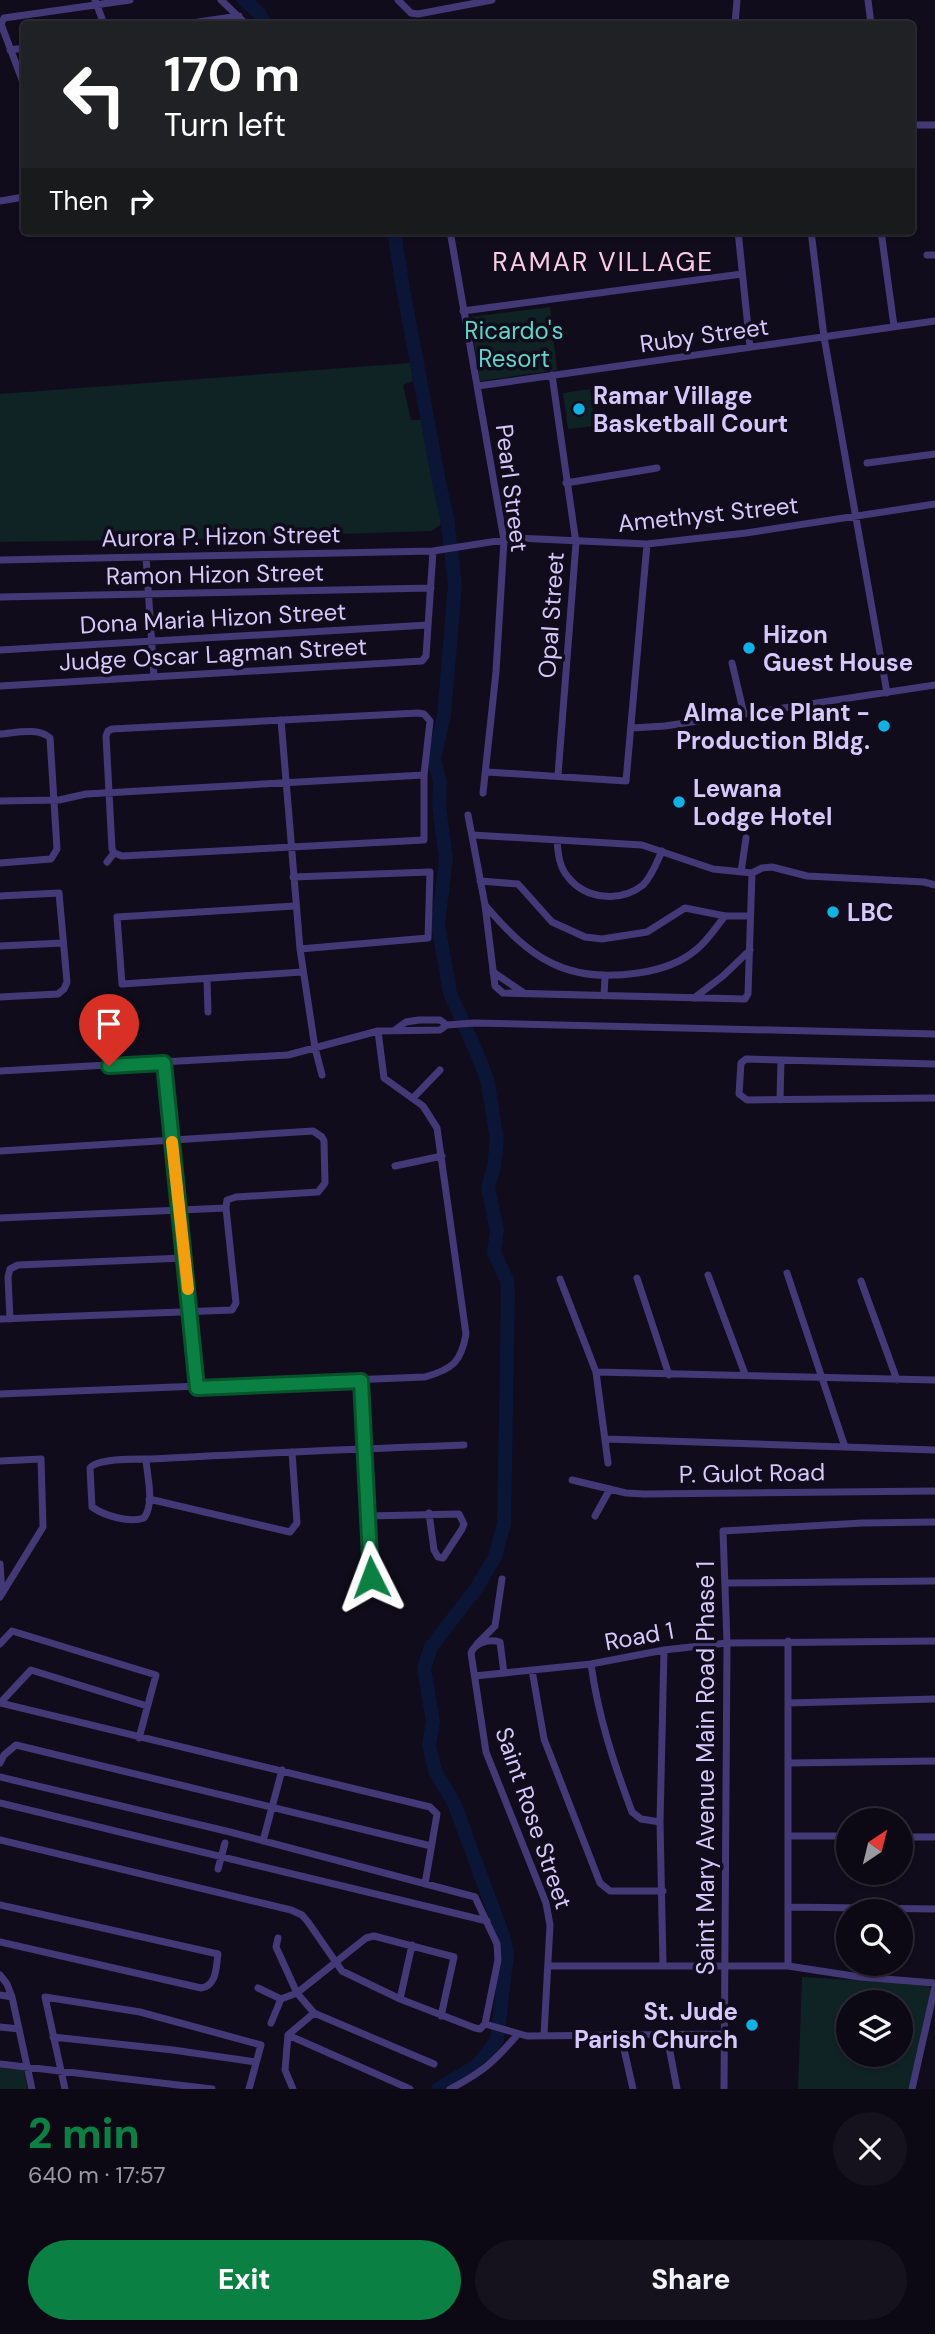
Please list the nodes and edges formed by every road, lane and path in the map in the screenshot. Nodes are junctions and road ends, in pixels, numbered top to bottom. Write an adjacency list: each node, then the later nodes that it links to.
1 (130, 0): 7 (street)
2 (221, 0): 8 (street)
3 (398, 0): 4 (street)
4 (492, 0)
5 (737, 0): 12 (street)
6 (868, 0): 13 (street)
7 (96, 3): 9 (street); 15 (street)
8 (239, 16): 10 (street); 11 (street)
9 (103, 21)
10 (205, 21)
11 (243, 21)
12 (735, 21)
13 (871, 21)
14 (21, 48): 15 (street)
15 (10, 50): 16 (street)
16 (21, 74)
17 (915, 125): 18 (street)
18 (935, 125)
19 (21, 198): 20 (street)
20 (0, 201)
21 (451, 235): 26 (street, Pearl Street)
22 (738, 235): 25 (street)
23 (811, 235): 29 (street)
24 (882, 235): 28 (street)
25 (742, 274): 26 (street); 30 (street)
26 (463, 311): 32 (street, Pearl Street)
27 (935, 321): 28 (street, Ruby Street)
28 (894, 326): 29 (street, Ruby Street)
29 (824, 337): 30 (street, Ruby Street); 38 (street)
30 (750, 347): 31 (street, Ruby Street)
31 (552, 375): 32 (street, Ruby Street); 36 (street, Opal Street)
32 (478, 386): 39 (street, Pearl Street)
33 (935, 454): 34 (street)
34 (867, 463)
35 (657, 468): 36 (street)
36 (566, 483): 40 (street, Opal Street)
37 (935, 504): 38 (street, Amethyst Street)
38 (857, 516): 41 (street, Amethyst Street); 56 (street)
39 (505, 540): 40 (street, Amethyst Street); 42 (street, Amethyst Street); 61 (street, Pearl Street)
40 (576, 543): 41 (street, Amethyst Street); 63 (street, Opal Street)
41 (648, 544): 59 (street)
42 (442, 549): 43 (street, Aurora P. Hizon Street)
43 (433, 551): 44 (street, Aurora P. Hizon Street); 46 (street)
44 (146, 557): 45 (street, Aurora P. Hizon Street); 47 (street)
45 (0, 560)
46 (431, 588): 47 (street, Ramon Hizon Street); 49 (street)
47 (148, 595): 48 (street, Ramon Hizon Street); 50 (street)
48 (0, 597)
49 (428, 625): 50 (street, Dona Maria Hizon Street); 53 (street, Judge Oscar Lagman Street)
50 (152, 640): 51 (street, Dona Maria Hizon Street); 53 (street)
51 (0, 649)
52 (732, 663): 57 (street)
53 (154, 677): 55 (street, Judge Oscar Lagman Street)
54 (935, 685): 56 (street)
55 (0, 686)
56 (887, 693): 57 (street)
57 (744, 714): 59 (street)
58 (281, 720): 62 (street); 64 (street); 65 (street)
59 (632, 728): 63 (street)
60 (0, 734): 67 (street)
61 (487, 772): 63 (street); 66 (street, Pearl Street)
62 (424, 775): 64 (street); 73 (street)
63 (558, 775)
64 (285, 782): 65 (street); 73 (street)
65 (108, 793): 67 (street); 75 (street)
66 (483, 793)
67 (54, 799): 68 (street); 77 (street)
68 (0, 801)
69 (468, 815): 70 (street)
70 (473, 835): 72 (street); 81 (street)
71 (746, 838): 78 (street)
72 (557, 840): 74 (street); 74 (street)
73 (290, 846): 75 (street); 80 (street)
74 (662, 851): 78 (street)
75 (114, 853): 76 (street)
76 (107, 862)
77 (0, 863)
78 (741, 872): 79 (street)
79 (752, 873): 82 (street); 87 (street)
80 (293, 877): 85 (street); 90 (street)
81 (480, 881): 84 (street); 86 (street)
82 (935, 884)
83 (0, 896): 88 (street)
84 (485, 905): 93 (street); 94 (street)
85 (295, 906): 90 (street); 95 (street)
86 (725, 916): 87 (street); 94 (street)
87 (750, 916): 91 (street)
88 (63, 943): 89 (street); 98 (street)
89 (0, 946)
90 (300, 949): 92 (street)
91 (750, 950): 99 (street); 99 (street)
92 (302, 972): 95 (street); 103 (street)
93 (493, 972): 96 (street); 96 (street)
94 (605, 977): 97 (street)
95 (207, 980): 100 (street)
96 (524, 994): 97 (street)
97 (604, 996): 99 (street)
98 (0, 997)
99 (693, 998)
100 (208, 1012)
101 (378, 1031): 102 (street); 103 (street); 110 (street)
102 (935, 1034)
103 (315, 1048): 105 (street); 109 (street)
104 (781, 1060): 106 (street); 112 (street); 112 (street)
105 (164, 1063): 108 (street); 113 (street)
106 (935, 1064)
107 (440, 1070): 110 (street)
108 (0, 1071)
109 (322, 1075)
110 (413, 1098): 115 (street)
111 (935, 1098): 112 (street)
112 (780, 1100)
113 (172, 1140): 114 (street); 117 (street); 118 (street)
114 (0, 1152)
115 (442, 1156): 116 (street); 135 (street)
116 (395, 1166)
117 (226, 1208): 118 (street); 126 (street)
118 (178, 1210): 119 (street); 120 (street)
119 (0, 1218)
120 (184, 1258): 126 (street); 128 (street)
121 (788, 1273): 132 (street)
122 (708, 1275): 130 (street)
123 (637, 1278): 131 (street)
124 (560, 1279): 129 (street)
125 (862, 1281): 133 (street)
126 (190, 1312): 128 (street); 136 (street)
127 (0, 1319): 128 (street)
128 (10, 1319)
129 (596, 1372): 131 (street); 138 (street)
130 (745, 1374): 131 (street); 132 (street)
131 (669, 1375)
132 (822, 1377): 133 (street); 140 (street)
133 (897, 1380): 134 (street)
134 (935, 1380)
135 (361, 1381): 136 (street); 141 (street)
136 (197, 1388): 137 (street)
137 (0, 1394)
138 (606, 1439): 140 (street); 146 (street)
139 (464, 1445): 141 (street)
140 (845, 1447): 142 (street)
141 (363, 1448): 143 (street); 152 (street)
142 (935, 1450)
143 (292, 1452): 144 (street); 150 (street)
144 (146, 1459): 150 (street); 150 (street)
145 (0, 1461): 160 (street)
146 (608, 1463)
147 (572, 1480): 148 (street, P. Gulot Road)
148 (610, 1489): 149 (street, P. Gulot Road); 153 (street)
149 (935, 1490)
150 (149, 1499)
151 (429, 1513): 151 (street); 152 (street)
152 (368, 1516): 156 (street)
153 (595, 1516)
154 (935, 1522): 159 (street, Saint Mary Avenue Main Road Phase 1)
155 (0, 1564): 160 (street)
156 (371, 1577)
157 (502, 1579): 165 (street)
158 (935, 1581): 159 (street)
159 (726, 1583): 163 (street, Saint Mary Avenue Main Road Phase 1)
160 (1, 1595)
161 (788, 1641): 162 (street, Road 1); 163 (street, Road 1); 172 (street)
162 (935, 1641)
163 (727, 1643): 166 (street, Road 1); 203 (street, Saint Mary Avenue Main Road Phase 1)
164 (0, 1644): 173 (street)
165 (477, 1644): 169 (street); 170 (street, Saint Rose Street)
166 (664, 1650): 167 (street, Road 1); 182 (street)
167 (591, 1664): 168 (street, Road 1); 182 (street)
168 (533, 1670): 169 (street, Road 1); 194 (street)
169 (504, 1673): 170 (street, Road 1)
170 (475, 1676): 205 (street, Saint Rose Street)
171 (935, 1699): 172 (street)
172 (788, 1703): 177 (street)
173 (147, 1706): 174 (street); 174 (street)
174 (139, 1738): 178 (street)
175 (935, 1760): 177 (street)
176 (0, 1763): 181 (street)
177 (789, 1763): 183 (street)
178 (282, 1770): 181 (street); 190 (street)
179 (0, 1777): 188 (street)
180 (0, 1803): 191 (street)
181 (272, 1807): 188 (street); 190 (street)
182 (660, 1822): 194 (street)
183 (788, 1836): 184 (street); 196 (street)
184 (836, 1836)
185 (914, 1837): 186 (street)
186 (935, 1837)
187 (0, 1840): 202 (street)
188 (263, 1841): 193 (street)
189 (225, 1843): 191 (street)
190 (431, 1846): 193 (street)
191 (222, 1857): 192 (street); 198 (street)
192 (218, 1870)
193 (425, 1884): 198 (street)
194 (663, 1891): 204 (street)
195 (0, 1905): 200 (street)
196 (789, 1907): 197 (street); 206 (street)
197 (935, 1909)
198 (487, 1922): 218 (street)
199 (278, 1938): 210 (street)
200 (0, 1942)
201 (412, 1945): 202 (street); 214 (street); 216 (street)
202 (335, 1962): 210 (street); 214 (street)
203 (726, 1964): 204 (street); 206 (street); 222 (street, Saint Mary Avenue Main Road Phase 1)
204 (663, 1965): 205 (street)
205 (549, 1966): 224 (street, Saint Rose Street)
206 (788, 1966): 208 (street)
207 (0, 1975): 212 (street)
208 (935, 1985): 243 (street)
209 (258, 1988): 213 (street)
210 (297, 1993): 213 (street); 215 (street)
211 (0, 1995): 212 (street)
212 (12, 1997): 220 (street)
213 (281, 1999): 217 (street)
214 (400, 1999): 216 (street)
215 (314, 2013): 223 (street); 230 (street)
216 (441, 2016): 218 (street)
217 (271, 2023)
218 (485, 2024): 221 (street)
219 (0, 2027): 220 (street)
220 (19, 2029): 231 (street)
221 (518, 2034): 224 (street); 239 (street)
222 (723, 2034): 226 (street); 242 (street, Saint Mary Avenue Main Road Phase 1)
223 (288, 2035): 237 (street); 238 (street)
224 (544, 2035): 225 (street)
225 (621, 2036): 226 (street); 240 (street)
226 (667, 2036): 241 (street)
227 (53, 2037): 228 (street); 228 (street); 232 (street)
228 (256, 2062): 236 (street)
229 (0, 2064): 231 (street)
230 (434, 2064)
231 (27, 2067): 232 (street); 233 (street)
232 (61, 2071): 234 (street); 235 (street)
233 (32, 2089)
234 (65, 2089)
235 (212, 2089)
236 (249, 2089)
237 (293, 2089)
238 (410, 2089)
239 (450, 2089)
240 (633, 2089)
241 (677, 2089)
242 (724, 2089)
243 (912, 2089)

